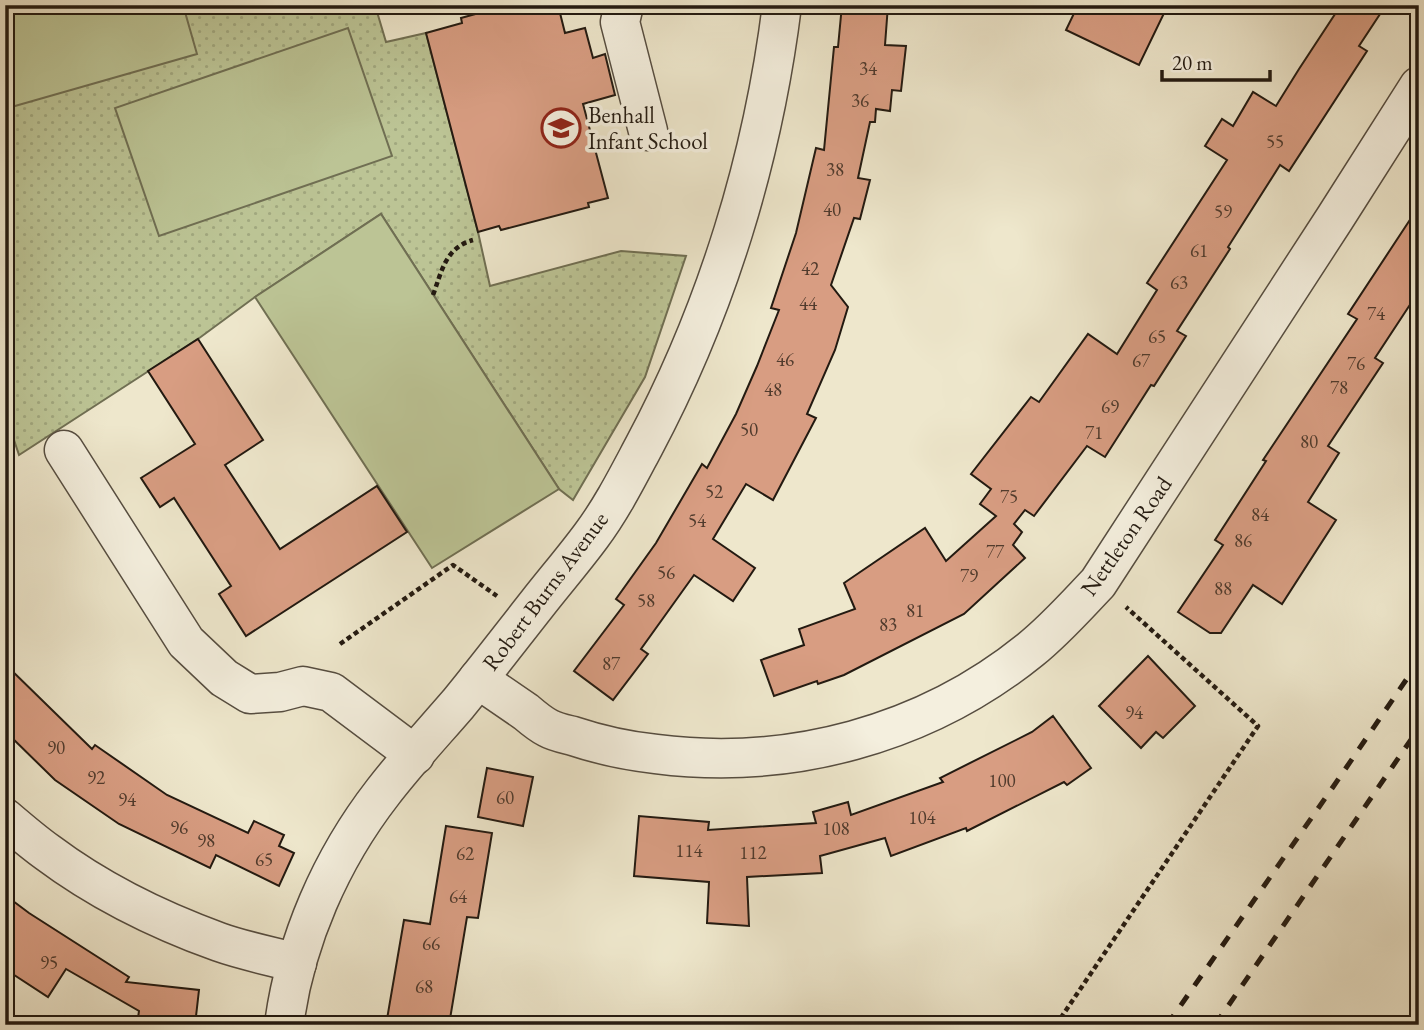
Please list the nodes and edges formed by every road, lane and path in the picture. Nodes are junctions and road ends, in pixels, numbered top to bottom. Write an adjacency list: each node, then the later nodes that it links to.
1 (624, 5): 4 (street)
2 (782, 5): 9 (street, Robert Burns Avenue)
3 (1419, 86): 8 (street, Nettleton Road)
4 (648, 131)
5 (473, 240): 6 (path)
6 (433, 295)
7 (64, 450): 12 (street)
8 (1098, 583): 11 (street, Nettleton Road); 16 (path)
9 (527, 617): 10 (path); 11 (street, Robert Burns Avenue)
10 (340, 644)
11 (478, 679): 12 (street, Robert Burns Avenue)
12 (415, 755): 14 (street, Robert Burns Avenue)
13 (5, 818): 14 (street)
14 (297, 963): 15 (street, Robert Burns Avenue)
15 (284, 1025)
16 (1056, 1025)

